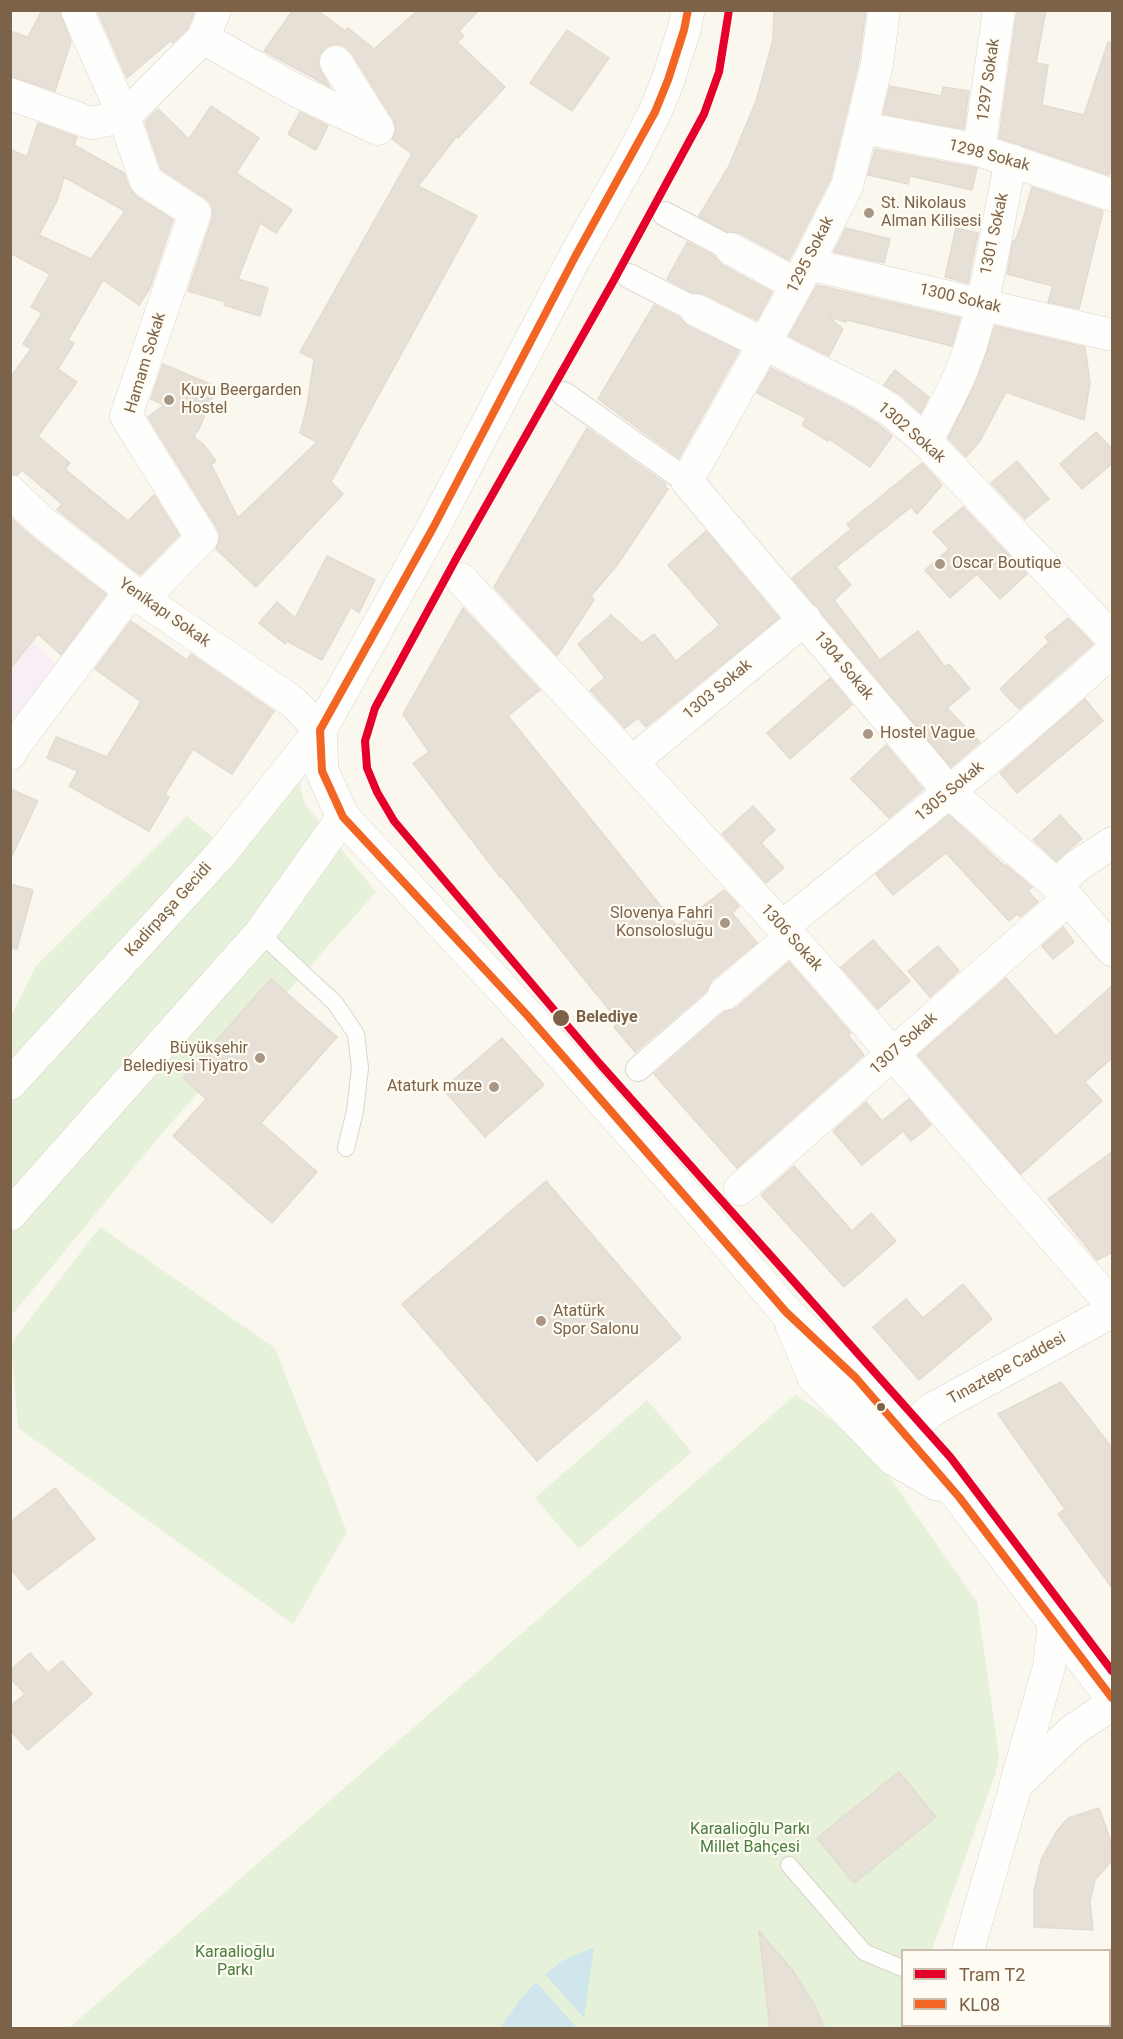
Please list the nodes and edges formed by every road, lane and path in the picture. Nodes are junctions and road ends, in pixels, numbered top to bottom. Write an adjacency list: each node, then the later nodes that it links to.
1 (77, 10): 8 (street)
2 (688, 10): 30 (street)
3 (884, 10): 9 (street, 1295 Sokak)
4 (999, 10): 10 (street, 1297 Sokak)
5 (209, 24): 6 (street); 8 (street)
6 (336, 62)
7 (10, 94): 8 (street)
8 (124, 117): 26 (street, Hamam Sokak)
9 (863, 128): 10 (street, 1298 Sokak); 15 (street, 1295 Sokak)
10 (979, 150): 11 (street, 1298 Sokak)
11 (1011, 160): 12 (street, 1298 Sokak); 17 (street, 1301 Sokak)
12 (1113, 195)
13 (665, 214): 14 (street)
14 (731, 249): 15 (street, 1300 Sokak)
15 (803, 274): 17 (street, 1300 Sokak); 20 (street, 1295 Sokak)
16 (629, 276): 18 (street, 1302 Sokak)
17 (981, 304): 19 (street, 1300 Sokak); 22 (street, 1301 Sokak)
18 (696, 309): 20 (street, 1302 Sokak)
19 (1113, 335)
20 (763, 343): 22 (street, 1302 Sokak); 23 (street, 1295 Sokak)
21 (564, 394): 23 (street, 1304 Sokak)
22 (926, 441): 28 (street, 1302 Sokak)
23 (687, 481): 27 (street, 1304 Sokak)
24 (10, 491): 26 (street, Yenikapı Sokak)
25 (460, 579): 32 (street, 1306 Sokak)
26 (136, 595): 30 (street, Yenikapı Sokak); 31 (street)
27 (805, 619): 32 (street, 1303 Sokak); 33 (street, 1304 Sokak)
28 (1113, 638)
29 (1113, 651): 33 (street, 1305 Sokak)
30 (320, 730): 34 (street); 43 (street, Kadirpaşa Gecidi)
31 (10, 754)
32 (632, 762): 37 (street, 1306 Sokak)
33 (950, 793): 36 (street, 1304 Sokak); 37 (street, 1305 Sokak)
34 (343, 817): 38 (street); 49 (street)
35 (1113, 843): 36 (street, 1307 Sokak)
36 (1062, 892): 39 (street, 1304 Sokak); 41 (street, 1307 Sokak)
37 (786, 932): 40 (street, 1305 Sokak); 41 (street, 1306 Sokak)
38 (260, 933): 44 (lane); 46 (street)
39 (1113, 950)
40 (724, 994): 42 (street, 1305 Sokak)
41 (893, 1053): 45 (street, 1307 Sokak); 47 (street, 1306 Sokak)
42 (638, 1069)
43 (10, 1084)
44 (346, 1148)
45 (740, 1189)
46 (10, 1215)
47 (1113, 1305)
48 (1113, 1311): 50 (street, Tınaztepe Caddesi)
49 (786, 1312): 50 (street); 51 (street)
50 (904, 1433): 51 (street)
51 (960, 1497): 52 (street)
52 (1054, 1621): 53 (street); 55 (street)
53 (1113, 1698)
54 (1113, 1704): 55 (street)
55 (1016, 1785): 57 (street)
56 (789, 1866): 58 (lane)
57 (968, 1949)
58 (901, 1967)

